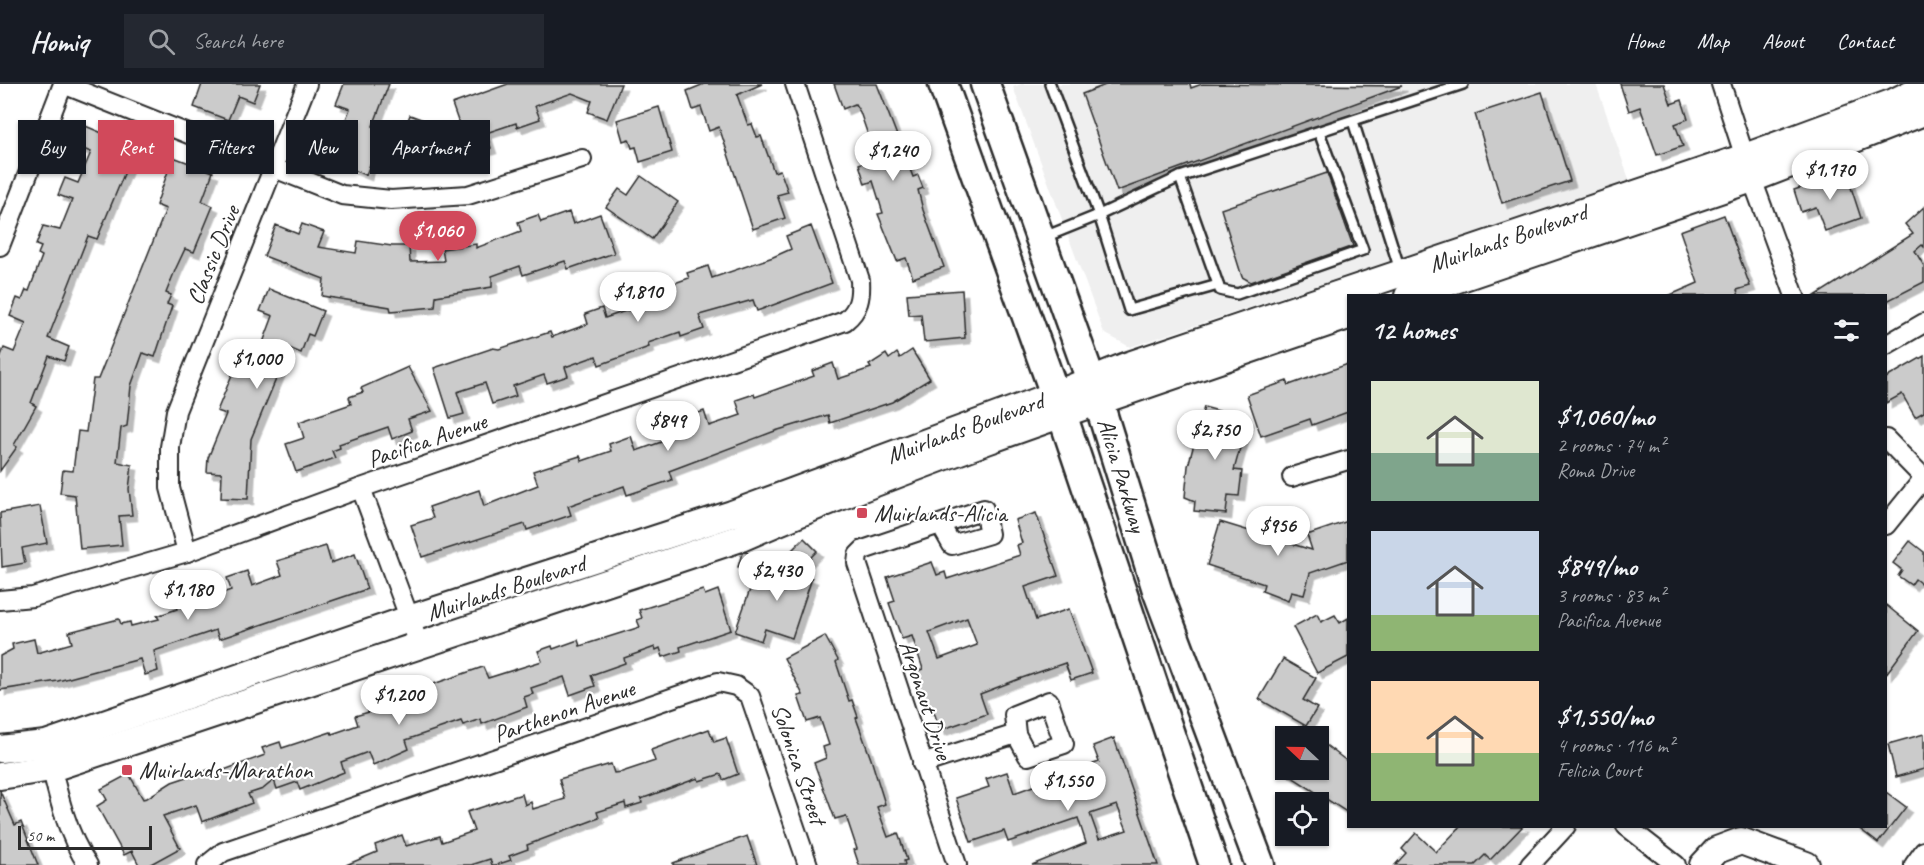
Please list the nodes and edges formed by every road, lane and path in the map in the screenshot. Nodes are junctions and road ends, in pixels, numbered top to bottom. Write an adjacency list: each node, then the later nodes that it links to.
1 (63, 84): 13 (street); 21 (street)
2 (307, 84): 16 (street, Classic Drive)
3 (795, 84): 36 (street, Pacifica Avenue)
4 (943, 84): 31 (main road, Alicia Parkway)
5 (985, 84): 20 (main road, Alicia Parkway)
6 (1050, 84): 19 (lane)
7 (1463, 84): 11 (lane)
8 (1721, 84): 15 (street)
9 (1924, 87): 15 (main road, Muirlands Boulevard)
10 (1924, 112): 15 (main road, Muirlands Boulevard)
11 (1353, 121): 12 (lane); 23 (lane)
12 (1318, 132): 18 (lane); 22 (lane)
13 (186, 134)
14 (582, 159): 16 (street)
15 (1749, 168): 23 (main road, Muirlands Boulevard); 25 (street)
16 (274, 169)
17 (272, 174): 39 (street, Classic Drive)
18 (1180, 177): 19 (lane); 22 (lane)
19 (1099, 215): 20 (lane); 22 (lane)
20 (1040, 239): 30 (main road, Alicia Parkway)
21 (0, 246)
22 (1218, 285)
23 (1406, 288): 24 (main road, Muirlands Boulevard)
24 (1384, 294)
25 (1793, 294)
26 (1347, 304): 30 (main road, Muirlands Boulevard)
27 (1347, 316): 30 (main road, Muirlands Boulevard)
28 (1924, 323): 29 (street)
29 (1887, 344)
30 (1095, 390): 31 (main road, Muirlands Boulevard); 58 (main road, Alicia Parkway)
31 (1058, 405): 41 (main road, Muirlands Boulevard); 42 (main road, Muirlands Boulevard); 57 (main road, Alicia Parkway)
32 (1887, 440): 35 (street)
33 (1347, 460): 34 (street)
34 (1292, 477)
35 (1924, 478): 38 (street)
36 (361, 488): 39 (street, Pacifica Avenue); 41 (street)
37 (940, 524): 47 (street, Argonaut Drive)
38 (1887, 524)
39 (187, 552): 40 (street, Pacifica Avenue)
40 (0, 600)
41 (412, 618): 42 (street); 45 (main road, Muirlands Boulevard)
42 (419, 644): 48 (main road, Muirlands Boulevard)
43 (736, 686): 54 (street, Parthenon Avenue); 55 (street, Solonica Street)
44 (1016, 734): 47 (street)
45 (46, 744): 46 (main road, Muirlands Boulevard); 48 (street)
46 (0, 749)
47 (922, 764): 56 (street, Argonaut Drive)
48 (52, 768): 49 (main road, Muirlands Boulevard); 53 (street)
49 (0, 776)
50 (1564, 828): 59 (street)
51 (1629, 828): 60 (street)
52 (1924, 851): 63 (street)
53 (88, 865)
54 (207, 865)
55 (808, 865)
56 (957, 865)
57 (1214, 865)
58 (1260, 865)
59 (1530, 865)
60 (1676, 865)
61 (1703, 865): 62 (main road)
62 (1806, 865)
63 (1914, 865)

